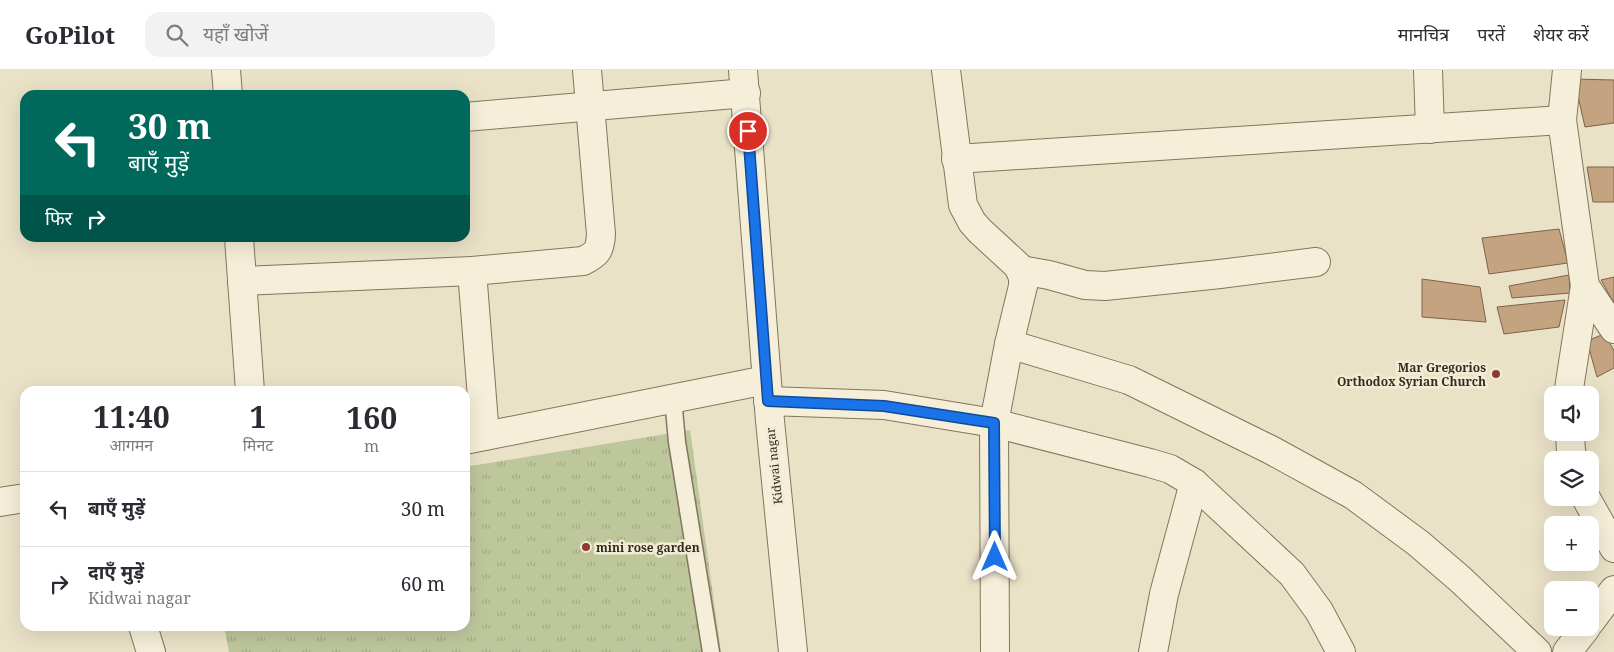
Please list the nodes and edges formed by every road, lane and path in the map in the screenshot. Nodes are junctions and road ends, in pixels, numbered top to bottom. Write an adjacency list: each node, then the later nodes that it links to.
1 (226, 70): 7 (street)
2 (587, 70): 8 (street)
3 (946, 70): 12 (street)
4 (1428, 70): 11 (street)
5 (1567, 70): 10 (street)
6 (745, 81): 8 (street); 23 (street, Kidwai nagar)
7 (228, 90)
8 (590, 106): 9 (street); 16 (street)
9 (470, 117)
10 (1562, 120): 11 (street); 18 (street)
11 (1430, 129): 12 (street)
12 (956, 159): 15 (street)
13 (239, 242): 17 (street)
14 (1316, 262): 15 (street)
15 (1021, 270): 20 (street)
16 (472, 272): 17 (street); 26 (street)
17 (242, 282): 21 (street)
18 (1586, 286): 19 (street); 22 (street)
19 (1614, 329)
20 (1010, 344): 25 (street); 42 (street)
21 (250, 386)
22 (1569, 386)
23 (767, 390): 24 (street); 25 (street); 38 (street, Kidwai nagar)
24 (674, 398): 26 (street); 37 (lane)
25 (994, 423): 27 (street); 39 (street)
26 (475, 438)
27 (1194, 483): 40 (street); 41 (street)
28 (20, 499): 29 (street)
29 (0, 502)
30 (1590, 506): 31 (street)
31 (1614, 548)
32 (1614, 590): 33 (street)
33 (1599, 610)
34 (145, 631): 36 (street)
35 (1580, 636): 43 (street)
36 (151, 652)
37 (711, 652)
38 (793, 652)
39 (995, 652)
40 (1153, 652)
41 (1341, 652)
42 (1536, 652)
43 (1567, 652)

